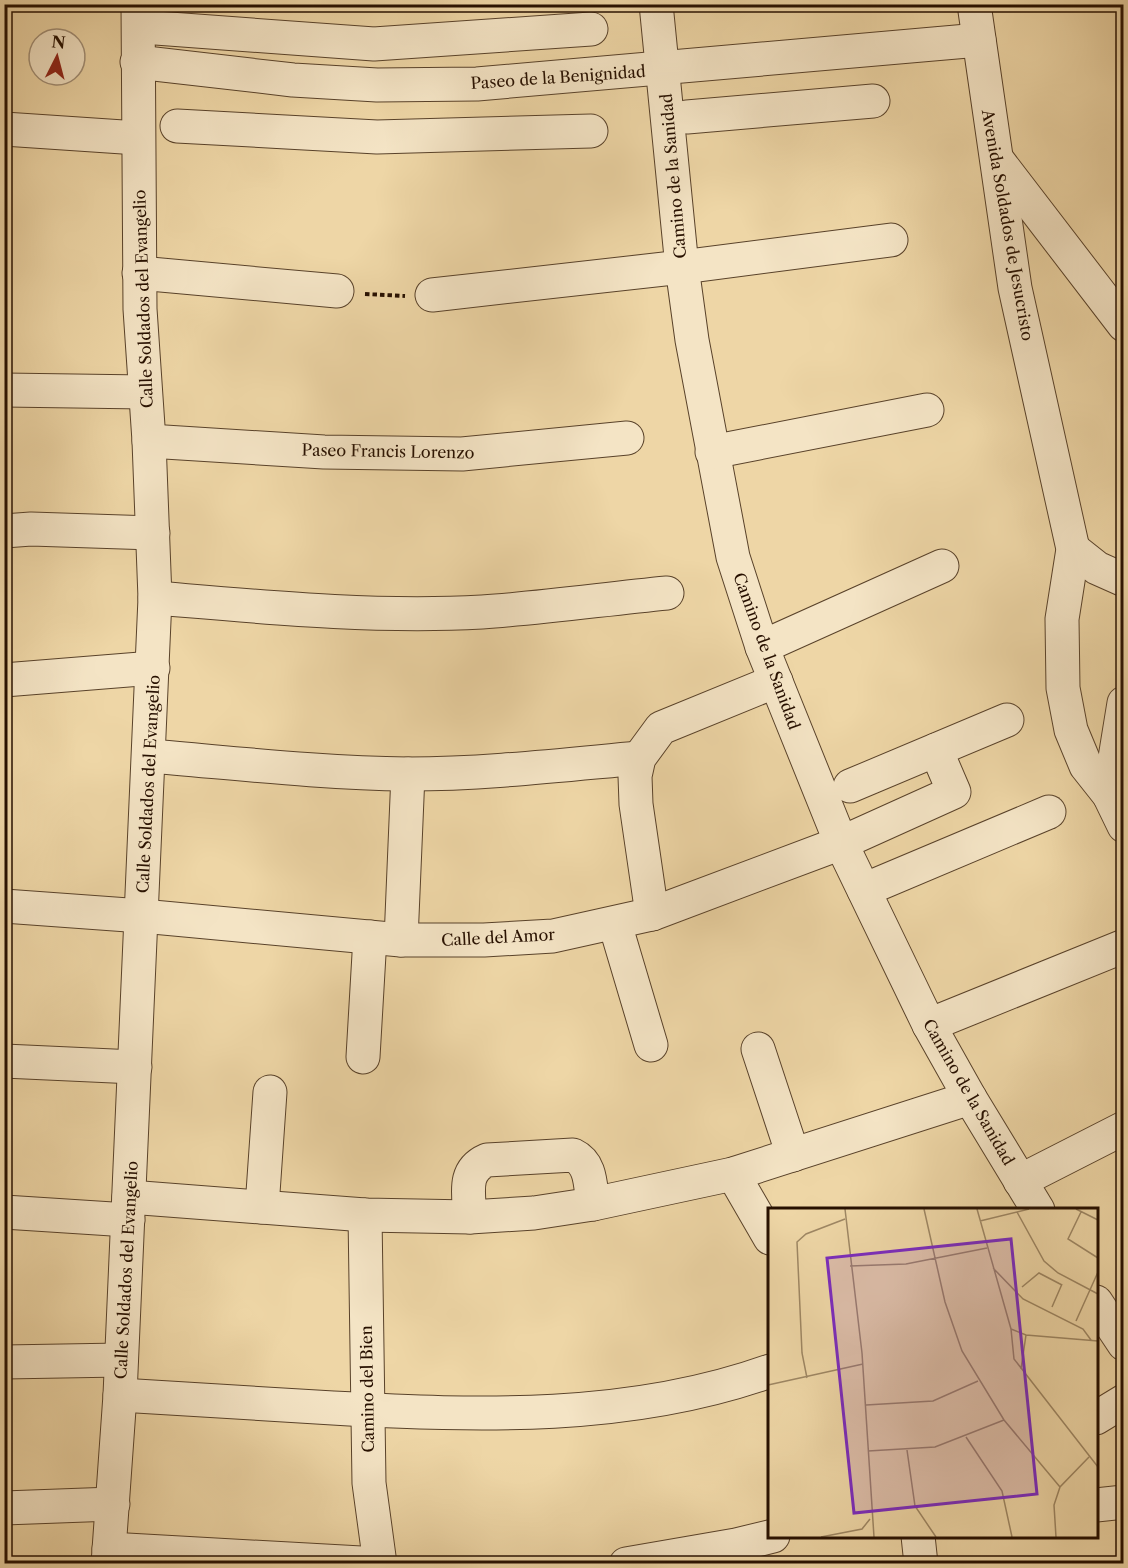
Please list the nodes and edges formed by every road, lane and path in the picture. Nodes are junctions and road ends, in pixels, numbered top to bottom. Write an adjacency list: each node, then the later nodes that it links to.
1 (656, 4): 9 (street, Camino de la Sanidad)
2 (974, 4): 5 (street, Avenida Soldados de Jesucristo)
3 (147, 16): 6 (street); 8 (street, Calle Soldados del Evangelio)
4 (591, 29): 6 (street)
5 (979, 40): 7 (street, Paseo de la Benignidad); 19 (street, Avenida Soldados de Jesucristo)
6 (374, 44): 10 (street)
7 (779, 60): 9 (street, Paseo de la Benignidad); 12 (street)
8 (137, 62): 10 (street, Paseo de la Benignidad); 18 (street, Calle Soldados del Evangelio)
9 (663, 69): 10 (street, Paseo de la Benignidad); 21 (street, Camino de la Sanidad)
10 (376, 85): 17 (street)
11 (873, 100): 12 (street)
12 (784, 108): 13 (street)
13 (687, 117)
14 (177, 126): 17 (street)
15 (4, 129): 18 (street)
16 (591, 131): 17 (street)
17 (377, 137)
18 (138, 138): 22 (street, Calle Soldados del Evangelio)
19 (996, 158): 25 (street); 34 (street, Avenida Soldados de Jesucristo)
20 (891, 240): 21 (street)
21 (682, 267): 24 (street); 31 (street, Camino de la Sanidad)
22 (139, 273): 23 (street); 27 (street, Calle Soldados del Evangelio)
23 (337, 291): 24 (path)
24 (432, 295)
25 (1124, 324)
26 (4, 390): 27 (street)
27 (145, 392): 30 (street, Calle Soldados del Evangelio)
28 (927, 410): 31 (street)
29 (627, 438): 30 (street, Paseo Francis Lorenzo)
30 (149, 441): 33 (street, Calle Soldados del Evangelio)
31 (712, 452): 39 (street, Camino de la Sanidad)
32 (4, 531): 33 (street)
33 (153, 533): 38 (street, Calle Soldados del Evangelio)
34 (1073, 549): 36 (street); 50 (street)
35 (942, 566): 39 (street)
36 (1124, 580)
37 (667, 593): 38 (street)
38 (155, 598): 40 (street, Calle Soldados del Evangelio)
39 (762, 647): 42 (street, Camino de la Sanidad)
40 (153, 668): 41 (street); 46 (street, Calle Soldados del Evangelio)
41 (4, 680)
42 (776, 681): 47 (street); 53 (street, Camino de la Sanidad)
43 (1124, 703): 50 (street)
44 (1007, 720): 45 (street)
45 (936, 750): 49 (street); 53 (street, Calle del Amor)
46 (149, 756): 48 (street); 57 (street, Calle Soldados del Evangelio)
47 (639, 758): 48 (street); 56 (street)
48 (408, 774): 59 (street)
49 (850, 786)
50 (1109, 795): 52 (street)
51 (1049, 812): 54 (street)
52 (1124, 826)
53 (841, 843): 54 (street, Camino de la Sanidad); 56 (street, Calle del Amor)
54 (864, 890): 61 (street, Camino de la Sanidad)
55 (4, 906): 57 (street, Calle del Amor)
56 (652, 914): 58 (street, Calle del Amor)
57 (142, 916): 59 (street, Calle del Amor); 66 (street, Calle Soldados del Evangelio)
58 (615, 924): 59 (street, Calle del Amor); 62 (street)
59 (386, 938): 64 (street)
60 (1124, 946): 61 (street)
61 (929, 1025): 68 (street, Camino de la Sanidad)
62 (651, 1045)
63 (758, 1049): 70 (street)
64 (363, 1057)
65 (4, 1061): 66 (street)
66 (135, 1067): 76 (street, Calle Soldados del Evangelio)
67 (270, 1092): 74 (street)
68 (970, 1098): 70 (street); 72 (street, Camino de la Sanidad)
69 (1124, 1128): 72 (street)
70 (793, 1155): 71 (street)
71 (733, 1174): 73 (street); 80 (street)
72 (1020, 1181): 75 (street, Camino de la Sanidad)
73 (593, 1204): 79 (street); 79 (street)
74 (262, 1207): 76 (street); 78 (street)
75 (1037, 1208)
76 (128, 1209): 77 (street); 83 (street, Calle Soldados del Evangelio)
77 (4, 1212)
78 (365, 1215): 79 (street); 88 (street, Camino del Bien)
79 (470, 1217)
80 (768, 1235)
81 (1098, 1305): 82 (street)
82 (1124, 1344)
83 (121, 1360): 84 (street); 86 (street, Calle Soldados del Evangelio)
84 (4, 1362)
85 (768, 1372): 88 (street)
86 (120, 1395): 88 (street); 91 (street, Calle Soldados del Evangelio)
87 (1124, 1401): 89 (street)
88 (366, 1410): 98 (street, Camino del Bien)
89 (1098, 1417)
90 (1124, 1502): 92 (street)
91 (113, 1504): 93 (street); 96 (street, Calle Soldados del Evangelio)
92 (1098, 1505)
93 (4, 1508)
94 (768, 1537): 99 (street)
95 (918, 1538): 100 (street)
96 (108, 1556): 97 (street)
97 (309, 1562): 98 (street)
98 (380, 1563)
99 (626, 1563)
100 (921, 1563)

